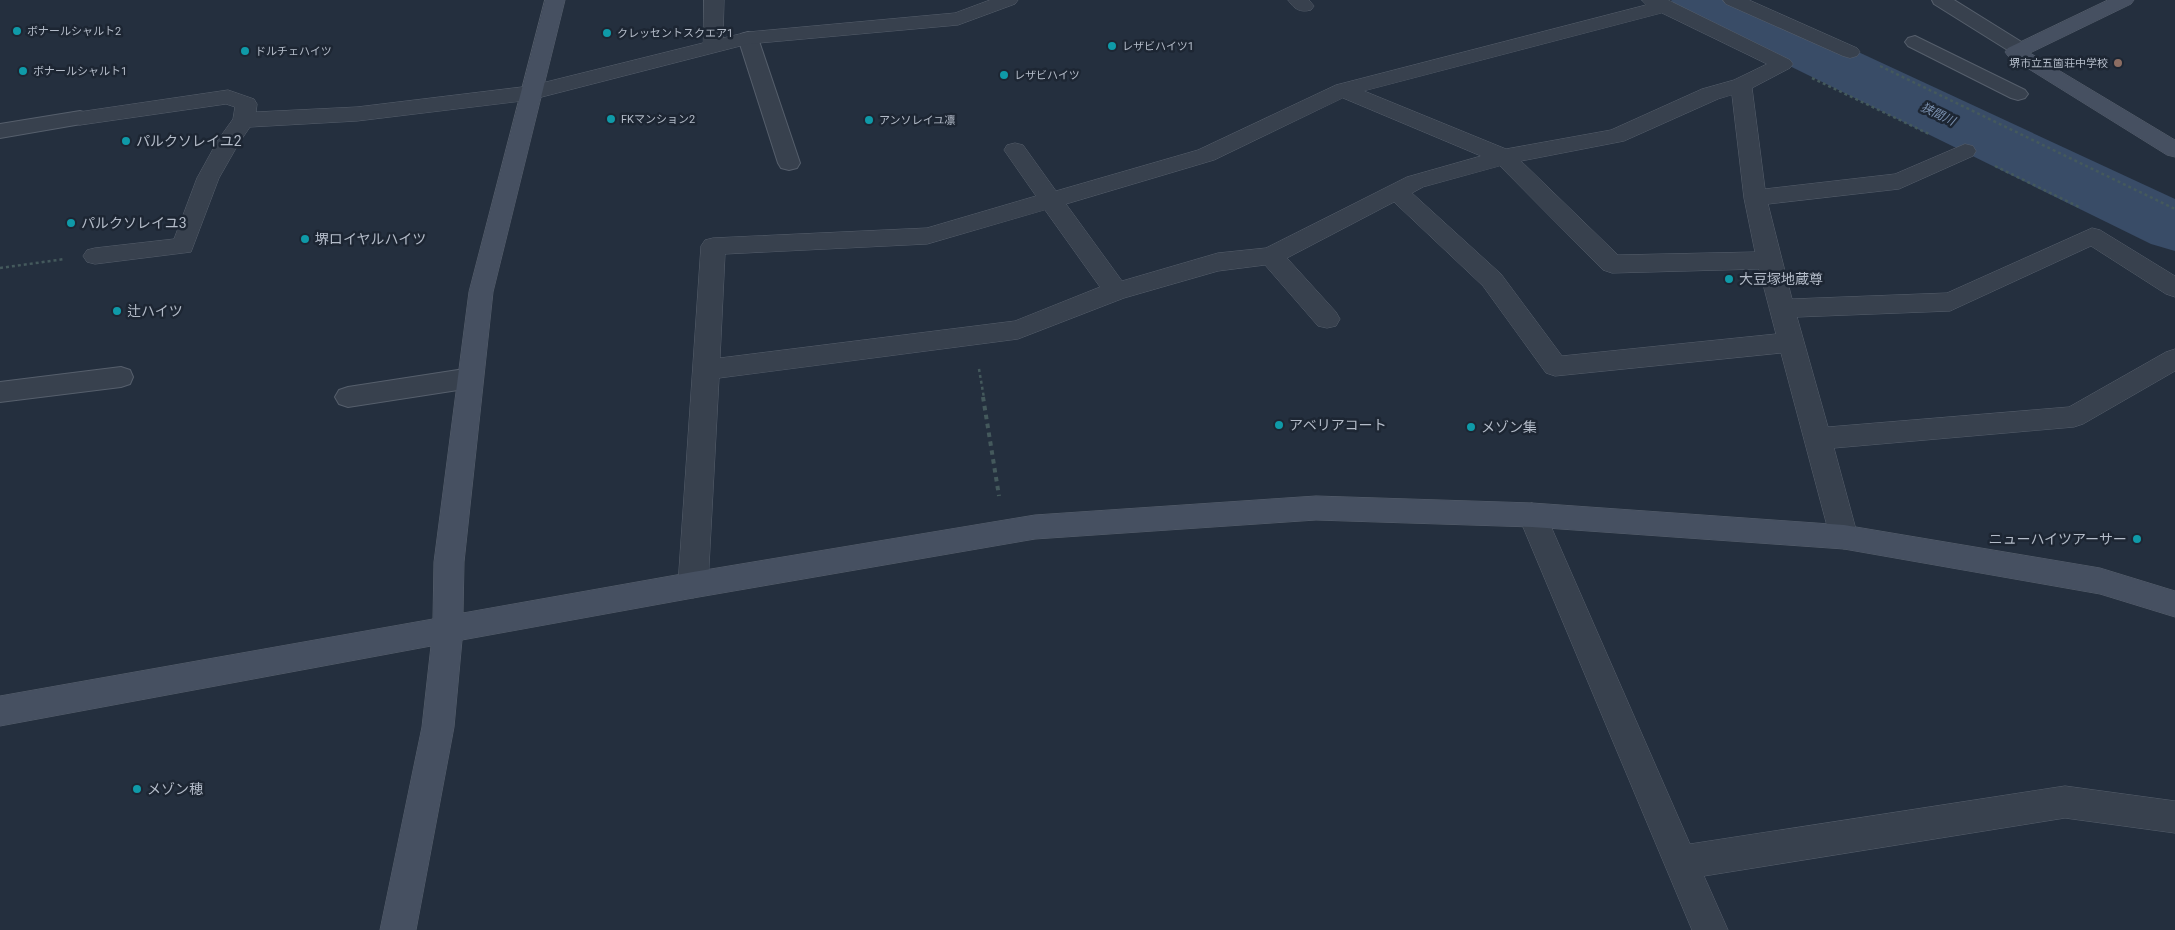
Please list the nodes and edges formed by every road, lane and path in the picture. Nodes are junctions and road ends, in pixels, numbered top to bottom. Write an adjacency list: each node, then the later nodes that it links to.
1 (555, 0): 16 (street)
2 (714, 0): 10 (street)
3 (1008, 0): 8 (street)
4 (1733, 0): 11 (street)
5 (1941, 0): 12 (lane)
6 (2124, 0): 12 (street)
7 (1658, 3): 14 (street); 15 (street)
8 (748, 38): 10 (street); 25 (lane)
9 (1915, 42): 13 (lane)
10 (713, 47): 16 (street)
11 (1850, 52): 29 (path)
12 (2023, 54): 13 (lane); 22 (street)
13 (1981, 74): 17 (lane)
14 (1741, 85): 24 (street); 27 (street)
15 (1343, 90): 24 (street); 28 (street)
16 (530, 93): 19 (street); 43 (street)
17 (2018, 94)
18 (80, 118): 19 (street); 20 (lane)
19 (244, 120): 30 (street)
20 (0, 131)
21 (1015, 150): 28 (street)
22 (2175, 150)
23 (1965, 151): 27 (street)
24 (1504, 157): 26 (street); 32 (street)
25 (789, 163)
26 (1397, 192): 31 (street); 39 (street)
27 (1756, 198): 32 (street)
28 (1051, 200): 35 (street); 41 (street)
29 (2175, 209)
30 (95, 256): 33 (path)
31 (1271, 256): 35 (street); 37 (street)
32 (1768, 260): 36 (street)
33 (0, 268)
34 (2175, 288): 36 (street)
35 (1116, 291): 38 (street)
36 (1782, 308): 39 (street)
37 (1327, 319)
38 (974, 336): 41 (street); 48 (path)
39 (1791, 342): 46 (street)
40 (2175, 359): 46 (street)
41 (707, 370): 50 (street)
42 (121, 377): 44 (lane)
43 (471, 378): 45 (lane); 52 (street)
44 (0, 392)
45 (348, 397)
46 (1817, 439): 49 (street)
47 (1532, 514): 48 (street); 49 (street); 55 (street)
48 (1004, 532): 50 (street)
49 (1844, 537): 51 (street)
50 (692, 585): 52 (street)
51 (2175, 604)
52 (448, 629): 53 (street); 56 (street)
53 (0, 711)
54 (2175, 817): 55 (street)
55 (1681, 863): 57 (street)
56 (398, 930)
57 (1710, 930)

